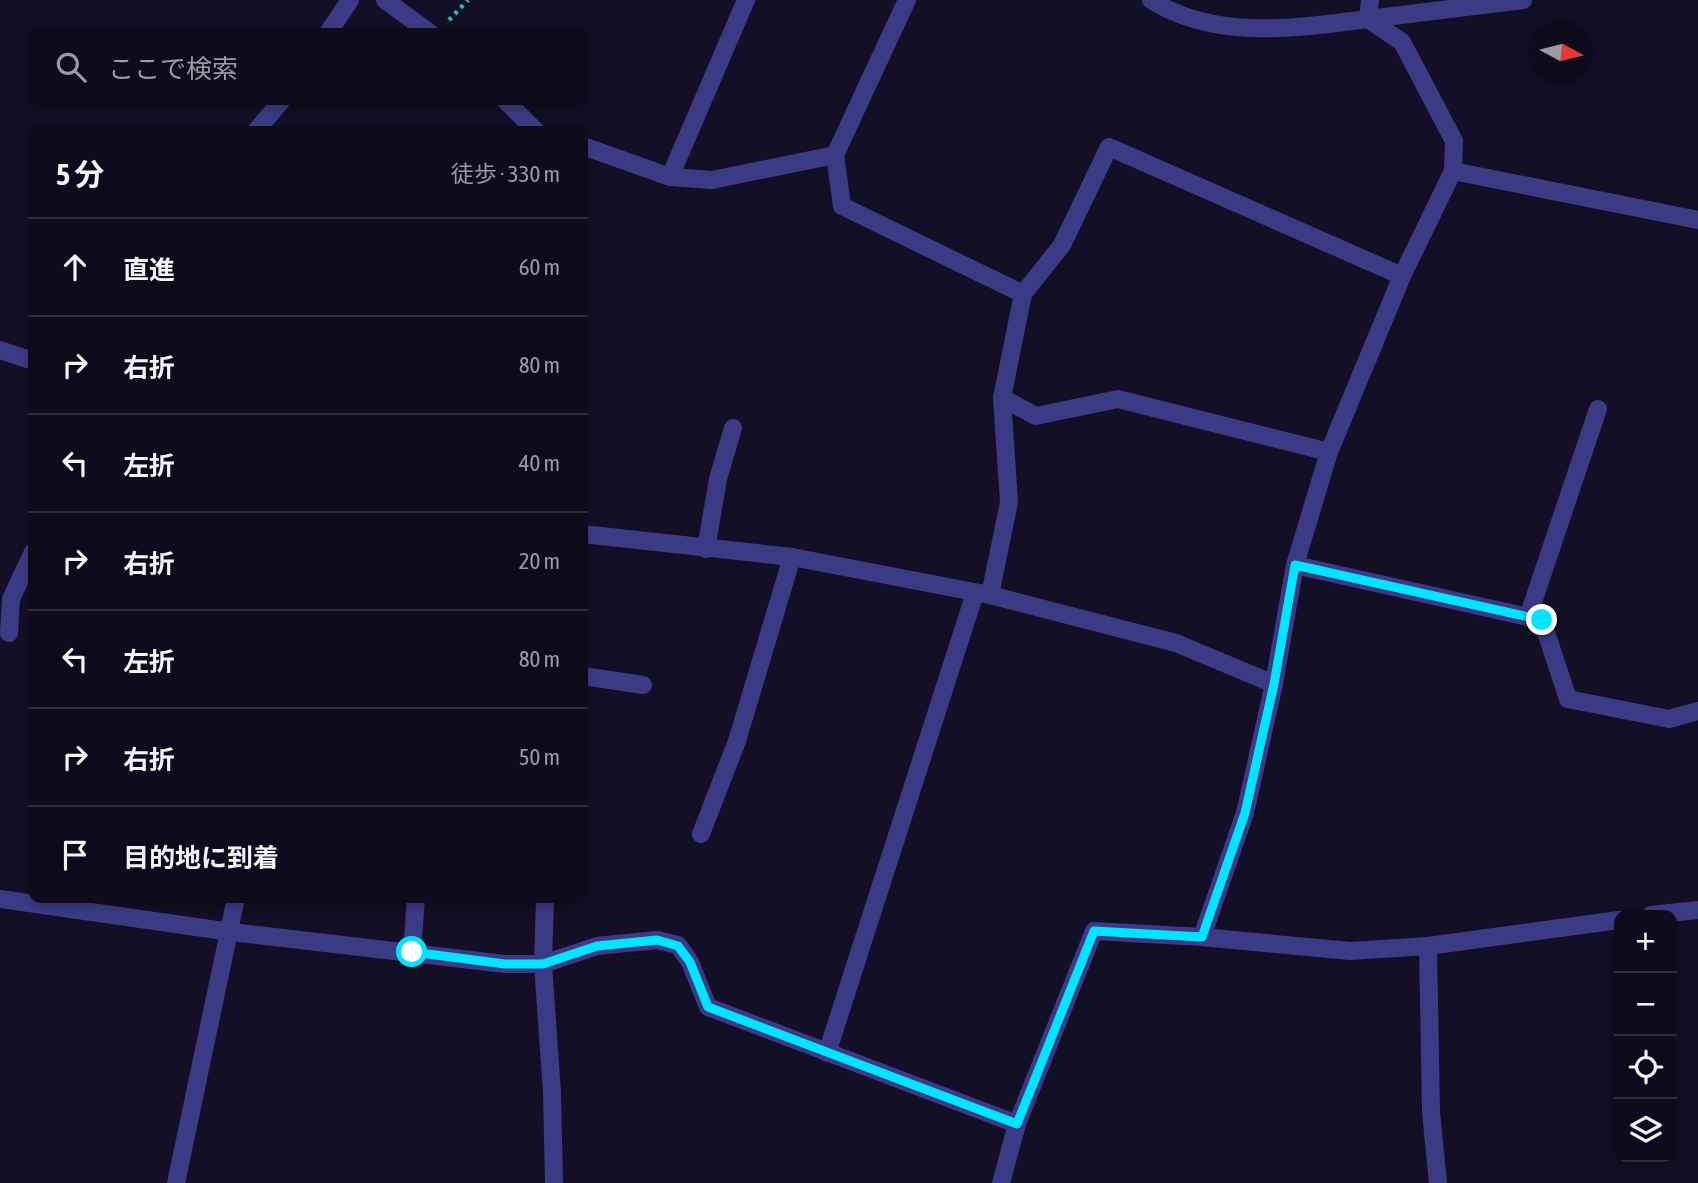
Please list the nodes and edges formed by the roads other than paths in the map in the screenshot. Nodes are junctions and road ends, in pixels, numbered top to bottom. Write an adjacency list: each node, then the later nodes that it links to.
1 (350, 0): 8 (street)
2 (385, 0): 9 (street)
3 (744, 0): 17 (street)
4 (907, 0): 15 (street)
5 (1151, 0): 7 (street)
6 (1523, 0): 7 (street)
7 (1369, 9): 16 (street)
8 (331, 28)
9 (435, 28)
10 (278, 105): 12 (street)
11 (510, 105): 13 (street)
12 (260, 126)
13 (534, 126)
14 (588, 148): 17 (street)
15 (835, 155): 17 (street); 20 (street)
16 (1453, 171): 18 (street); 19 (street)
17 (670, 177)
18 (1698, 220)
19 (1402, 276): 20 (street); 26 (street)
20 (1023, 294): 23 (street)
21 (0, 350): 22 (street)
22 (28, 359)
23 (1002, 398): 26 (street); 32 (street)
24 (1598, 409): 33 (street)
25 (733, 428): 28 (street)
26 (1329, 452): 31 (street)
27 (588, 535): 28 (street)
28 (706, 549): 29 (street)
29 (792, 557): 32 (street); 39 (street)
30 (28, 563): 34 (street)
31 (1295, 565): 33 (street); 36 (street)
32 (983, 594): 36 (street); 52 (street)
33 (1528, 617): 38 (street)
34 (9, 633)
35 (588, 678): 37 (street)
36 (1274, 684): 48 (street)
37 (643, 685)
38 (1698, 711)
39 (701, 834)
40 (0, 899): 47 (street)
41 (235, 903): 47 (street)
42 (416, 903): 50 (street)
43 (545, 903): 51 (street)
44 (1698, 910): 45 (street)
45 (1677, 912)
46 (1614, 921): 49 (street)
47 (231, 932): 50 (street); 54 (street)
48 (1202, 937): 49 (street); 53 (street)
49 (1428, 946): 57 (street)
50 (412, 952): 51 (street)
51 (543, 964): 52 (street); 55 (street)
52 (827, 1053): 53 (street)
53 (1017, 1124): 56 (street)
54 (176, 1183)
55 (554, 1183)
56 (1001, 1183)
57 (1438, 1183)

